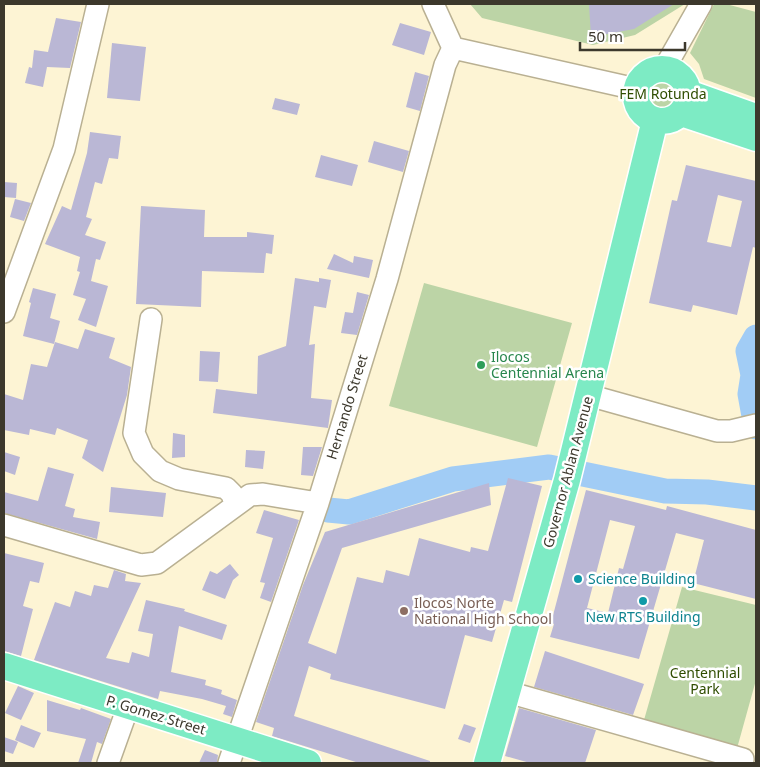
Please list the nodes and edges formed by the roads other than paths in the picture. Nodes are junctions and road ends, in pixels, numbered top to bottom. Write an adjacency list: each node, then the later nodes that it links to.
1 (98, 4): 11 (street)
2 (433, 4): 4 (street)
3 (701, 4): 5 (street)
4 (453, 48): 6 (street); 15 (street, Hernando Street)
5 (664, 69): 6 (main road); 7 (main road)
6 (636, 89): 9 (main road)
7 (685, 103): 8 (main road); 9 (main road); 10 (main road)
8 (756, 117)
9 (655, 120): 13 (main road, Governor Ablan Avenue)
10 (756, 138)
11 (4, 312)
12 (151, 319): 16 (street)
13 (588, 395): 14 (street); 19 (main road, Governor Ablan Avenue)
14 (747, 427)
15 (318, 503): 16 (street); 21 (street, Hernando Street)
16 (235, 504): 17 (street)
17 (4, 525)
18 (4, 666): 20 (main road, P. Gomez Street)
19 (508, 692): 22 (street); 26 (main road, Governor Ablan Avenue)
20 (128, 707): 21 (main road, P. Gomez Street); 23 (street)
21 (238, 739): 24 (street, Hernando Street); 25 (main road, P. Gomez Street)
22 (747, 761)
23 (108, 763)
24 (229, 763)
25 (308, 763)
26 (487, 763)

